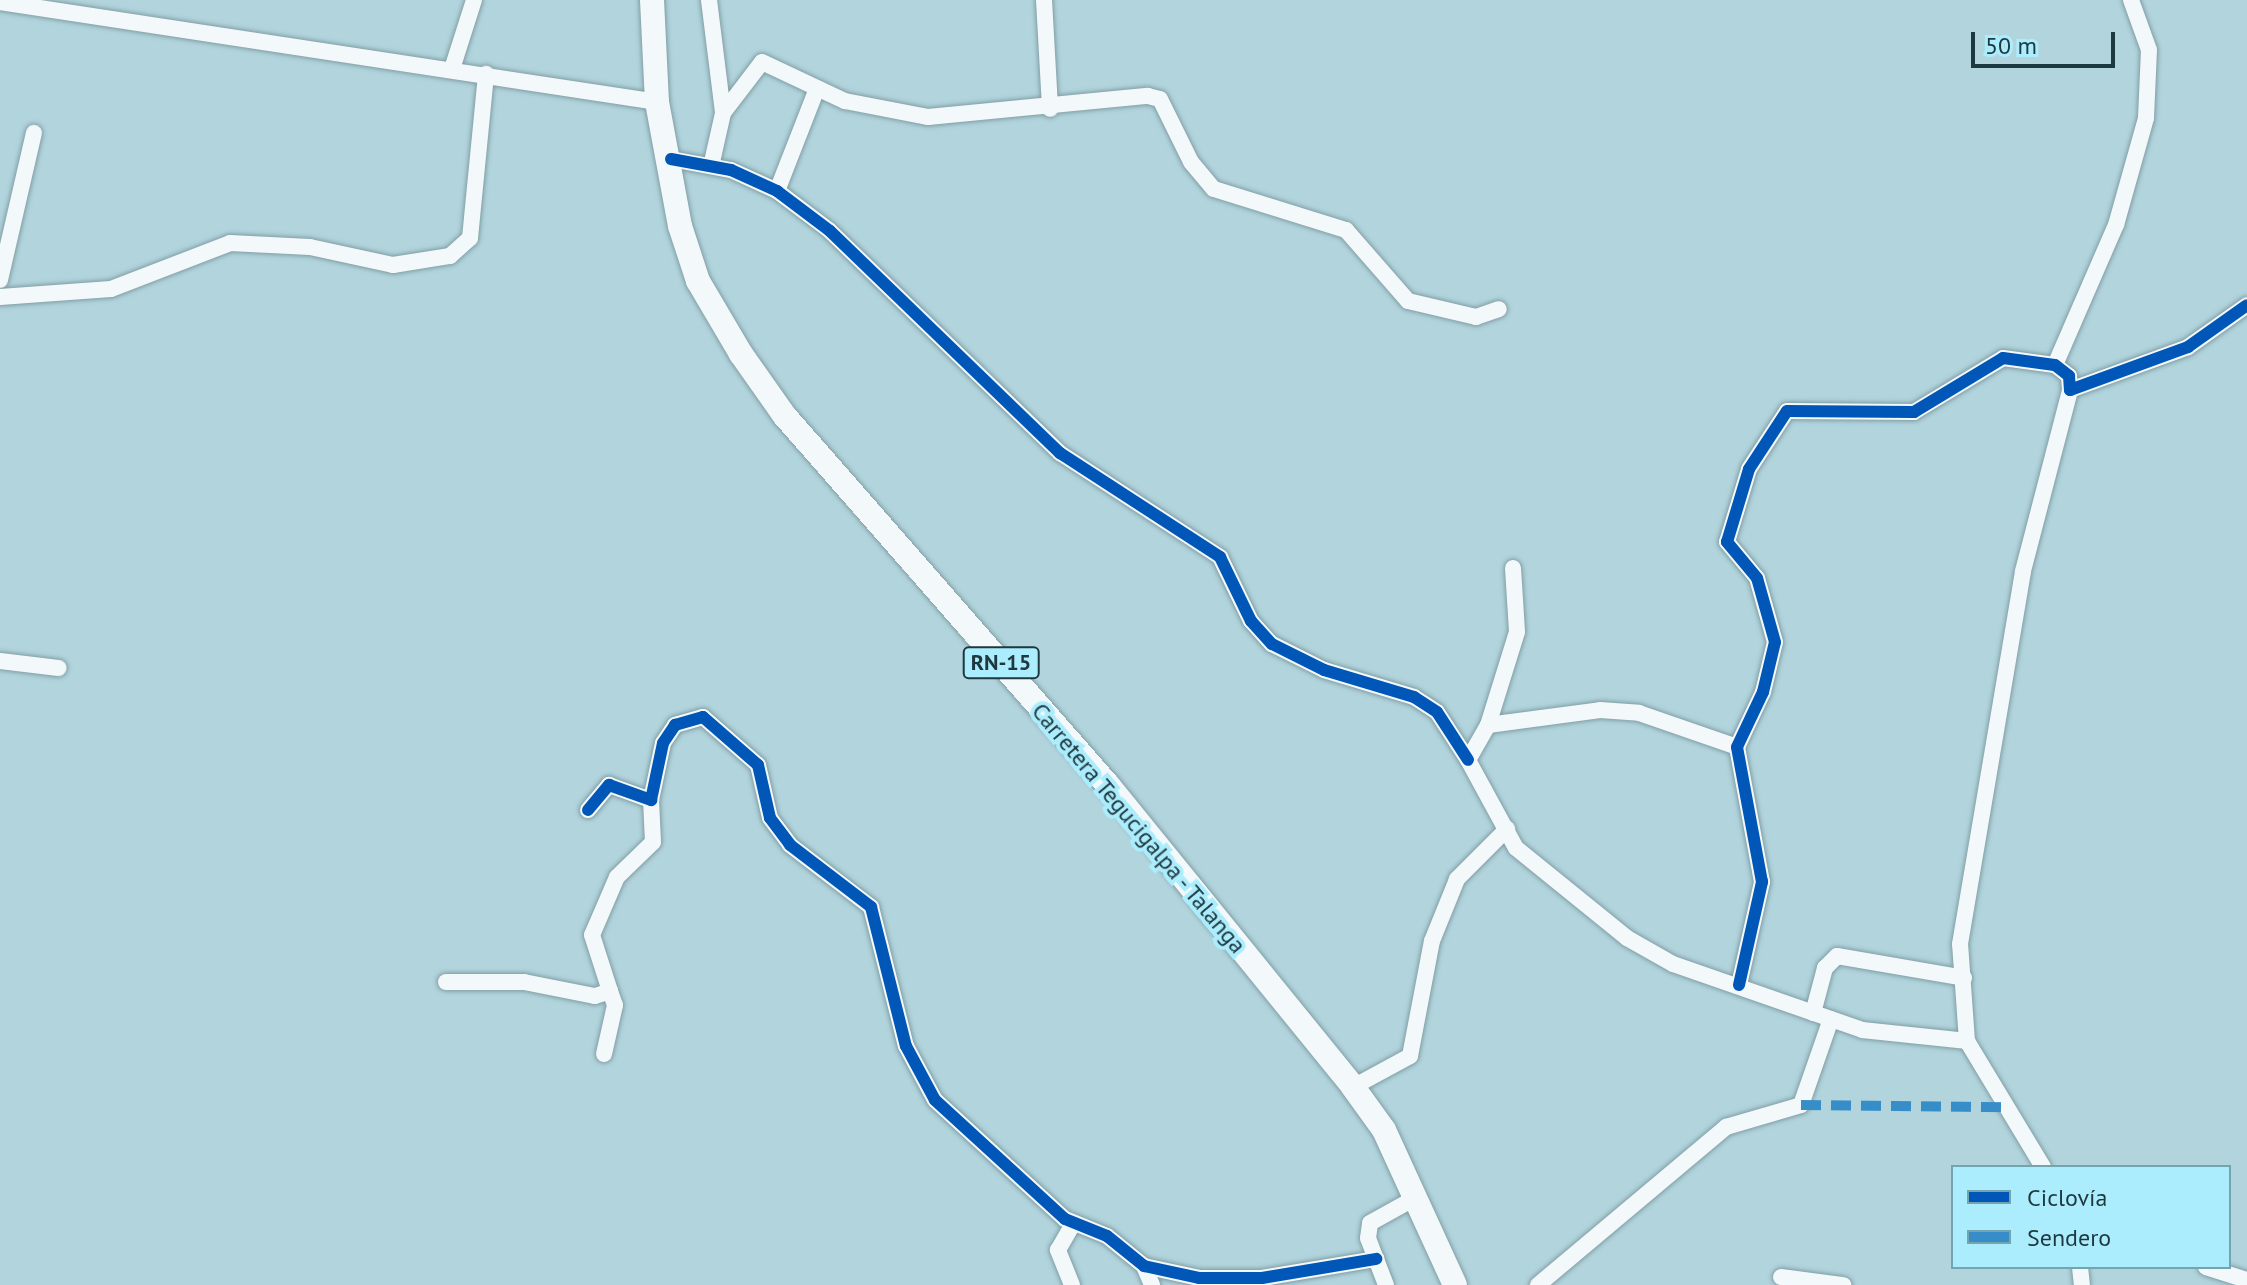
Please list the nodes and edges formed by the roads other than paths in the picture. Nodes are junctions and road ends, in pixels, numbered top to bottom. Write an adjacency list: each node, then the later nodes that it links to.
1 (474, 0): 7 (street)
2 (652, 0): 10 (main road, Carretera Tegucigalpa - Talanga / RN-15)
3 (709, 0): 12 (street)
4 (1044, 0): 11 (street)
5 (2131, 0): 21 (street)
6 (0, 2): 7 (street)
7 (452, 69): 8 (street)
8 (486, 74): 10 (street); 18 (street)
9 (816, 91): 11 (street); 12 (street); 16 (street)
10 (657, 102): 14 (main road, Carretera Tegucigalpa - Talanga / RN-15)
11 (1050, 109): 20 (street)
12 (723, 113): 15 (street)
13 (34, 133): 17 (street)
14 (671, 159): 15 (street); 40 (main road, Carretera Tegucigalpa - Talanga / RN-15)
15 (712, 162): 16 (street)
16 (777, 191): 28 (street)
17 (0, 280)
18 (0, 297)
19 (2247, 305): 22 (street)
20 (1499, 309)
21 (2055, 365): 22 (street); 27 (street)
22 (2070, 390): 32 (street)
23 (1513, 568): 26 (street)
24 (0, 661): 25 (street)
25 (59, 668)
26 (1488, 725): 27 (street); 28 (street)
27 (1737, 747): 34 (street)
28 (1468, 760): 31 (street)
29 (651, 800): 30 (street); 35 (street); 43 (street)
30 (588, 810)
31 (1507, 829): 34 (street); 40 (street)
32 (1964, 978): 36 (street); 38 (street)
33 (446, 982): 35 (street)
34 (1739, 985): 36 (street)
35 (610, 991): 39 (street)
36 (1813, 1013): 37 (street)
37 (1831, 1019): 38 (street); 53 (street)
38 (1967, 1041): 41 (street)
39 (604, 1054)
40 (1353, 1087): 42 (main road, Carretera Tegucigalpa - Talanga / RN-15)
41 (2042, 1165)
42 (1415, 1198): 44 (street); 52 (main road, Carretera Tegucigalpa - Talanga / RN-15)
43 (1073, 1224): 45 (street); 49 (street)
44 (1376, 1259): 45 (street); 51 (street)
45 (1144, 1266): 50 (street)
46 (2212, 1269): 48 (street)
47 (1781, 1277): 54 (street)
48 (2247, 1280)
49 (1072, 1285)
50 (1152, 1285)
51 (1386, 1285)
52 (1455, 1285)
53 (1538, 1285)
54 (1843, 1285)

